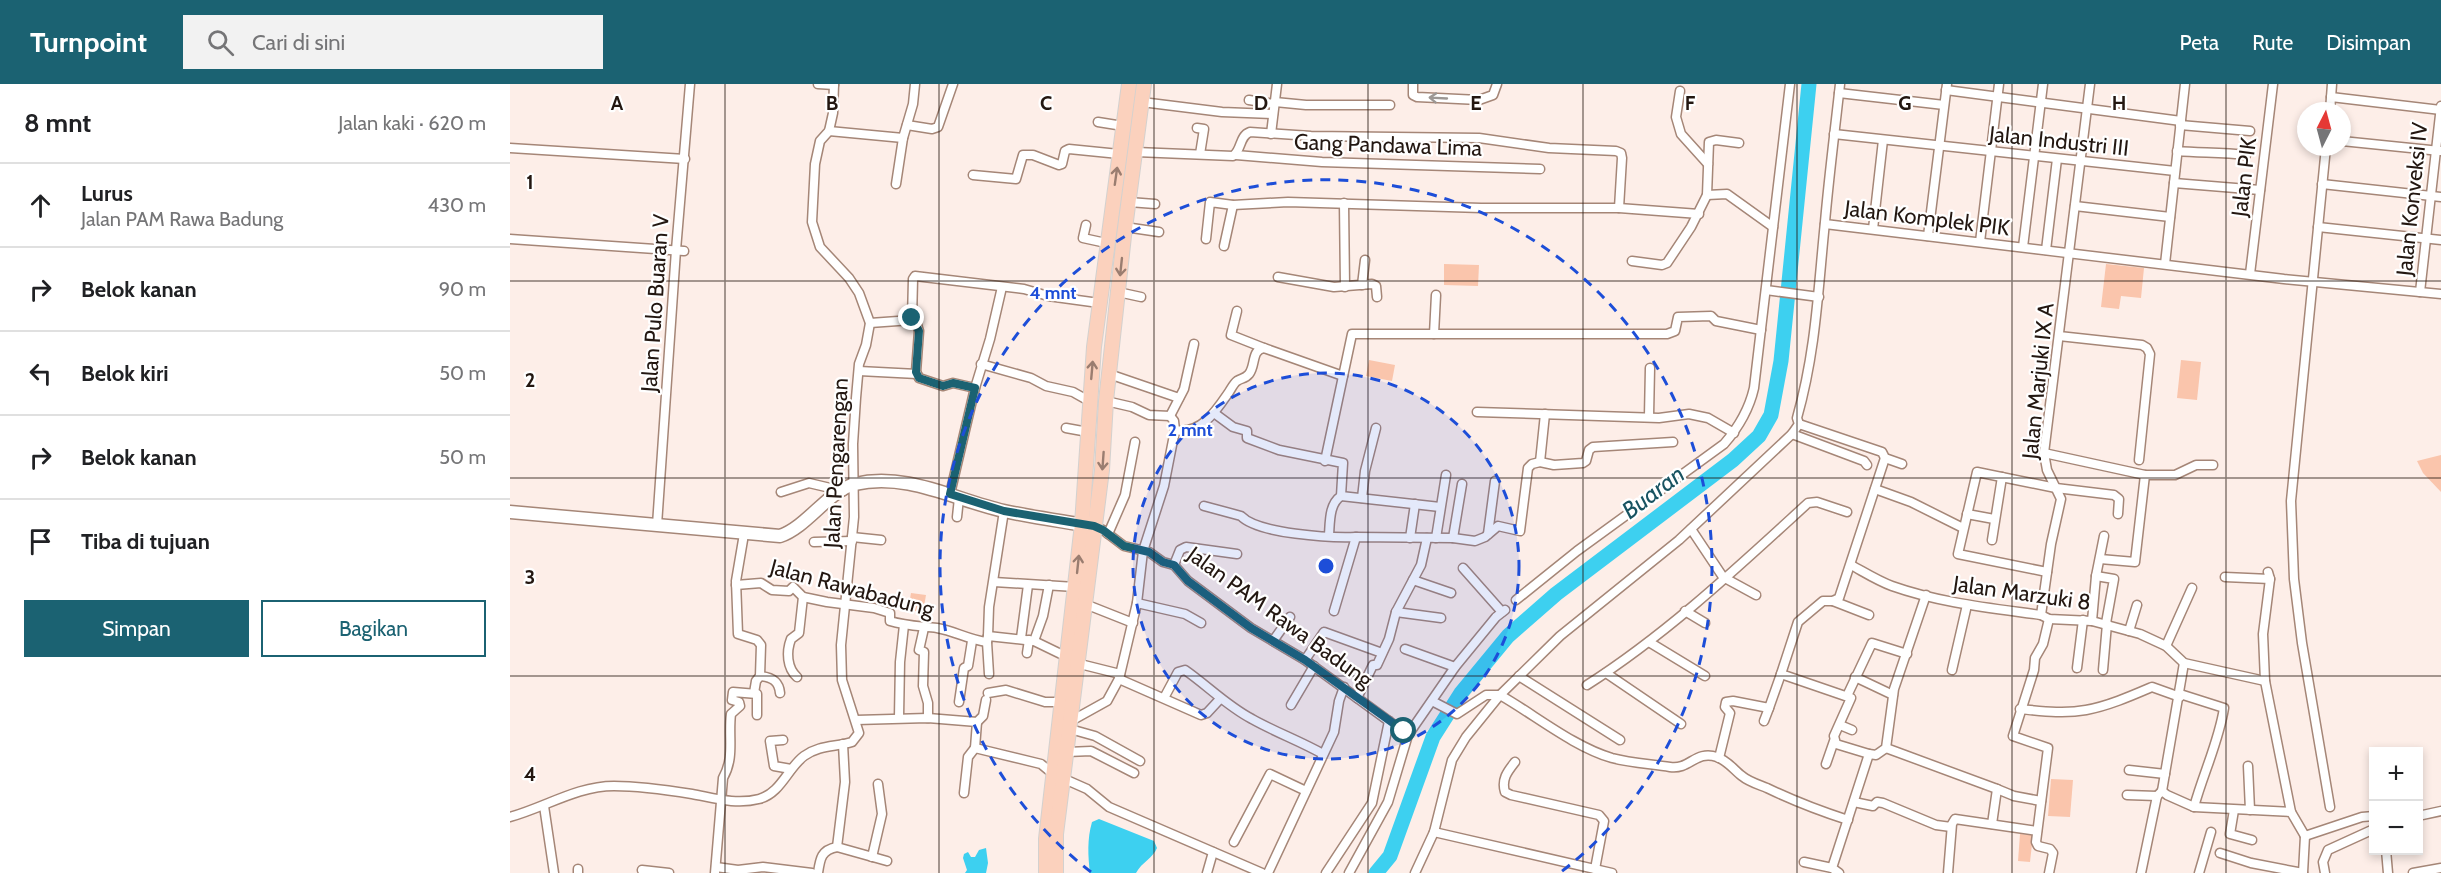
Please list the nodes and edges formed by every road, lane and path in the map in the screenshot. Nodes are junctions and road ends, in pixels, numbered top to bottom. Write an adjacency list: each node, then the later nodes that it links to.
1 (690, 84): 58 (street, Jalan Pulo Buaran V)
2 (818, 84): 17 (street)
3 (915, 84): 35 (street)
4 (953, 84): 35 (street)
5 (1129, 84): 36 (main road)
6 (1144, 84): 24 (main road)
7 (1277, 84): 27 (street)
8 (1413, 84): 9 (street, one-way to 8)
9 (1497, 84)
10 (1790, 84): 83 (street)
11 (1999, 84): 21 (street)
12 (2043, 84): 25 (street)
13 (2091, 84): 30 (street, Jalan Marjuki IX A)
14 (2185, 84): 34 (street)
15 (2273, 84): 68 (street, Jalan PIK)
16 (2332, 84): 22 (street)
17 (834, 85): 38 (street)
18 (1946, 87): 21 (street); 29 (street)
19 (1840, 88): 29 (street); 41 (street, Jalan Komplek PIK)
20 (1680, 91): 61 (street)
21 (1998, 97): 25 (street); 51 (street)
22 (2331, 97): 26 (street); 31 (street)
23 (1249, 100): 27 (street)
24 (1142, 102): 32 (street); 50 (main road)
25 (2041, 102): 30 (street); 56 (street)
26 (2331, 102)
27 (1275, 103): 28 (street); 32 (street)
28 (1390, 105)
29 (1944, 105): 46 (street)
30 (2088, 109): 34 (street); 60 (street, Jalan Marjuki IX A)
31 (2441, 109): 49 (street, Jalan Konveksi IV)
32 (1273, 114): 40 (street)
33 (1098, 122): 36 (street)
34 (2180, 123): 39 (street); 48 (street)
35 (907, 125): 42 (street)
36 (1123, 126): 52 (main road)
37 (1197, 128): 53 (street)
38 (829, 131): 42 (street); 119 (street)
39 (2250, 131)
40 (1271, 134): 54 (street); 77 (street)
41 (1834, 134): 43 (street, Jalan Industri III); 80 (street, Jalan Komplek PIK)
42 (903, 138): 66 (street)
43 (1883, 140): 46 (street, Jalan Industri III); 85 (street)
44 (2351, 142): 49 (street)
45 (1739, 143): 61 (street)
46 (1939, 146): 51 (street, Jalan Industri III); 87 (street)
47 (510, 148): 58 (street)
48 (2177, 151): 55 (street); 63 (street)
49 (2438, 151): 70 (street, Jalan Konveksi IV)
50 (1136, 152): 53 (street, Gang Pandawa Lima); 72 (main road)
51 (1991, 152): 56 (street, Jalan Industri III); 92 (street)
52 (1119, 154): 64 (street); 93 (main road, one-way to 52)
53 (1200, 154): 54 (street, Gang Pandawa Lima)
54 (1236, 154): 62 (street, Gang Pandawa Lima)
55 (2246, 154)
56 (2034, 156): 59 (street, Jalan Industri III); 95 (street)
57 (2325, 156): 67 (street)
58 (685, 159): 96 (street, Jalan Pulo Buaran V)
59 (2057, 159): 60 (street, Jalan Industri III); 97 (street)
60 (2081, 161): 63 (street, Jalan Industri III); 76 (street, Jalan Marjuki IX A)
61 (1708, 164): 69 (street)
62 (1540, 169)
63 (2175, 171): 65 (street)
64 (973, 175)
65 (2174, 183): 68 (street); 79 (street)
66 (896, 184)
67 (2322, 184): 70 (street); 84 (street)
68 (2260, 190): 102 (street, Jalan PIK)
69 (1707, 195): 78 (street); 83 (street)
70 (2431, 196): 71 (street); 88 (street, Jalan Konveksi IV)
71 (2441, 197)
72 (1129, 202): 74 (street); 82 (main road)
73 (1344, 203): 75 (street); 77 (street); 107 (street)
74 (1155, 204)
75 (1233, 205): 90 (street); 94 (street)
76 (2075, 206): 79 (street); 98 (street, Jalan Marjuki IX A)
77 (1618, 208): 78 (street)
78 (1699, 214): 100 (street)
79 (2170, 217): 101 (street)
80 (1825, 224): 85 (street, Jalan Komplek PIK); 115 (street)
81 (1086, 225): 93 (street)
82 (1125, 227): 86 (street); 109 (main road, one-way to 109)
83 (1773, 227): 108 (street)
84 (2318, 227): 88 (street); 104 (street)
85 (1873, 229): 87 (street, Jalan Komplek PIK)
86 (1160, 232)
87 (1928, 236): 92 (street, Jalan Komplek PIK)
88 (2426, 238): 91 (street); 110 (street, Jalan Konveksi IV)
89 (510, 239): 96 (street)
90 (1206, 239)
91 (2441, 240)
92 (1980, 242): 95 (street, Jalan Komplek PIK)
93 (1106, 243): 116 (main road)
94 (1224, 246)
95 (2023, 247): 97 (street, Jalan Komplek PIK)
96 (680, 250): 179 (street, Jalan Pulo Buaran V)
97 (2046, 250): 98 (street, Jalan Komplek PIK)
98 (2070, 253): 101 (street, Jalan Komplek PIK); 122 (street, Jalan Marjuki IX A)
99 (1365, 260): 105 (street)
100 (1632, 261)
101 (2164, 264): 102 (street, Jalan Komplek PIK)
102 (2250, 274): 104 (street, Jalan Komplek PIK)
103 (1278, 277): 107 (street)
104 (2313, 282): 110 (street, Jalan Komplek PIK); 326 (street)
105 (1362, 285): 107 (street); 114 (street)
106 (1002, 287): 116 (street); 118 (street); 125 (street)
107 (1345, 287)
108 (1768, 290): 115 (street); 120 (street)
109 (1118, 292): 113 (street); 129 (main road)
110 (2420, 292): 111 (street, Jalan Komplek PIK)
111 (2441, 294)
112 (1437, 295): 121 (street)
113 (1141, 297)
114 (1377, 297)
115 (1818, 297): 140 (street)
116 (1099, 303): 133 (main road, one-way to 116)
117 (1237, 311): 124 (street)
118 (912, 320): 119 (street); 128 (street)
119 (870, 323): 127 (street, Jalan Pengarengan)
120 (1761, 330): 121 (street); 145 (street)
121 (1434, 334): 130 (street)
122 (2059, 336): 149 (street, Jalan Marjuki IX A); 151 (street)
123 (1194, 344): 132 (street)
124 (1264, 348): 130 (street); 136 (street)
125 (981, 364): 131 (street); 133 (street)
126 (1650, 368): 139 (street)
127 (859, 371): 128 (street); 162 (street, Jalan Pengarengan)
128 (916, 374): 131 (street)
129 (1109, 374): 132 (street); 134 (main road)
130 (1343, 376): 152 (street)
131 (975, 388): 166 (street)
132 (1179, 398): 138 (street)
133 (1089, 401): 144 (main road)
134 (1106, 401): 138 (street); 180 (main road, one-way to 180)
135 (1477, 412): 137 (street)
136 (1214, 413): 143 (street); 152 (street)
137 (1545, 414): 139 (street); 153 (street)
138 (1170, 416): 143 (street)
139 (1649, 416): 145 (street)
140 (1799, 424): 146 (street); 150 (street)
141 (1066, 428): 144 (street)
142 (1376, 428): 168 (street)
143 (1174, 430): 196 (street)
144 (1088, 432): 180 (main road)
145 (1734, 433): 217 (street)
146 (1792, 434): 155 (street); 182 (street)
147 (1135, 442): 184 (street)
148 (1673, 442): 153 (street)
149 (2044, 453): 158 (street); 163 (street, Jalan Marjuki IX A)
150 (1885, 458): 154 (street); 164 (street)
151 (2139, 460)
152 (1324, 461): 167 (street)
153 (1540, 462): 185 (street)
154 (1902, 464)
155 (1867, 465)
156 (2213, 465): 158 (street)
157 (1446, 475): 171 (street)
158 (2145, 476): 198 (street)
159 (2002, 477): 163 (street); 175 (street); 178 (street)
160 (1495, 481): 185 (street)
161 (1462, 484): 191 (street)
162 (849, 487): 165 (street); 166 (street, Jalan PAM Rawa Badung); 183 (street); 192 (street, Jalan Pengarengan)
163 (2056, 488): 176 (street); 202 (street, Jalan Marjuki IX A)
164 (1875, 489): 181 (street); 200 (street)
165 (781, 492)
166 (954, 496): 172 (street, Jalan PAM Rawa Badung); 177 (street)
167 (1341, 496): 168 (street); 186 (street)
168 (1362, 498): 169 (street)
169 (1415, 504): 171 (street); 189 (street)
170 (1204, 507): 186 (street)
171 (1440, 507): 190 (street)
172 (1004, 511): 180 (street, Jalan PAM Rawa Badung); 207 (street)
173 (510, 512): 179 (street)
174 (1847, 512): 204 (street)
175 (1967, 514): 178 (street); 181 (street)
176 (2118, 514)
177 (957, 518)
178 (1994, 519): 194 (street)
179 (657, 525): 183 (street)
180 (1088, 525): 184 (street, Jalan PAM Rawa Badung); 211 (main road, one-way to 180); 221 (main road)
181 (1963, 528): 202 (street)
182 (1691, 529): 204 (street); 261 (street)
183 (744, 534): 208 (street)
184 (1108, 534): 196 (street, Jalan PAM Rawa Badung)
185 (1488, 534): 191 (street)
186 (1329, 535): 188 (street)
187 (2104, 536): 198 (street)
188 (1356, 537): 189 (street); 224 (street)
189 (1410, 538): 190 (street)
190 (1431, 538): 191 (street); 206 (street)
191 (1454, 538)
192 (852, 539): 193 (street); 195 (street); 220 (street, Jalan Pengarengan)
193 (881, 540)
194 (1992, 540)
195 (814, 542)
196 (1143, 551): 199 (street, Jalan PAM Rawa Badung); 219 (street)
197 (1237, 554): 199 (street)
198 (2100, 559): 203 (street)
199 (1174, 565): 242 (street, Jalan PAM Rawa Badung)
200 (1851, 565): 215 (street, Jalan Marzuki 8); 218 (street)
201 (1463, 568): 253 (street)
202 (2047, 572): 228 (street, Jalan Marjuki IX A)
203 (2096, 576): 231 (street); 235 (street)
204 (1724, 577): 214 (street); 225 (street)
205 (2225, 577): 266 (street)
206 (1413, 580): 213 (street); 226 (street)
207 (994, 582): 209 (street); 239 (street)
208 (736, 585): 216 (street, Jalan Rawabadung); 260 (street)
209 (1028, 585): 210 (street); 240 (street)
210 (1049, 585): 211 (street); 240 (street)
211 (1075, 587): 249 (main road)
212 (2192, 588): 244 (street)
213 (1451, 593)
214 (1756, 595)
215 (1926, 596): 222 (street, Jalan Marzuki 8); 248 (street)
216 (803, 597): 220 (street, Jalan Rawabadung); 263 (street)
217 (1516, 600)
218 (1833, 601): 227 (street); 259 (street)
219 (1137, 603): 232 (street); 234 (street)
220 (845, 604): 236 (street, Jalan Rawabadung); 287 (street, Jalan Pengarengan)
221 (1085, 604): 234 (street); 249 (main road)
222 (1967, 605): 228 (street, Jalan Marzuki 8); 255 (street)
223 (2137, 605): 238 (street)
224 (1334, 611)
225 (1685, 611): 233 (street); 243 (street)
226 (1396, 612): 230 (street); 247 (street)
227 (1869, 615)
228 (2045, 617): 231 (street, Jalan Marzuki 8); 283 (street, Jalan Marjuki IX A)
229 (1290, 618): 242 (street)
230 (1441, 618)
231 (2087, 620): 235 (street, Jalan Marzuki 8); 254 (street)
232 (1201, 623)
233 (1705, 623)
234 (1132, 624): 264 (street)
235 (2106, 624): 238 (street, Jalan Marzuki 8); 256 (street)
236 (904, 625): 237 (street, Jalan Rawabadung); 285 (street)
237 (924, 628): 241 (street, Jalan Rawabadung); 286 (street)
238 (2129, 631): 244 (street, Jalan Marzuki 8)
239 (988, 639): 240 (street, Jalan Rawabadung); 241 (street, Jalan Rawabadung); 258 (street)
240 (1028, 640): 246 (street); 249 (street)
241 (972, 641): 278 (street)
242 (1273, 641): 250 (street, Jalan PAM Rawa Badung)
243 (1649, 642): 257 (street); 262 (street)
244 (2166, 645): 251 (street, Jalan Marzuki 8)
245 (1405, 649): 253 (street)
246 (1027, 652)
247 (1382, 653): 250 (street); 276 (street)
248 (1907, 654): 265 (street); 272 (street)
249 (1072, 660): 264 (street); 279 (main road); 292 (main road)
250 (1305, 660): 252 (street, Jalan PAM Rawa Badung)
251 (2184, 663): 266 (street); 273 (street)
252 (1314, 666): 268 (street, Jalan PAM Rawa Badung); 281 (street)
253 (1455, 667): 280 (street)
254 (2078, 668)
255 (1952, 670)
256 (2103, 670)
257 (1606, 673): 267 (street); 291 (street)
258 (989, 674)
259 (1781, 674): 274 (street); 282 (street)
260 (760, 676): 269 (street); 270 (street)
261 (1519, 676): 271 (street); 297 (street)
262 (1705, 676)
263 (796, 677)
264 (1120, 677): 275 (street); 292 (street)
265 (1856, 677): 272 (street); 274 (street)
266 (2265, 681): 330 (street)
267 (1587, 685)
268 (1344, 687): 276 (street, Jalan PAM Rawa Badung); 303 (street)
269 (754, 693): 284 (street); 321 (street)
270 (780, 693)
271 (1500, 695): 280 (street); 305 (street); 339 (street)
272 (1893, 695): 301 (street)
273 (2180, 695): 283 (street); 313 (street); 325 (street)
274 (1847, 696): 293 (street)
275 (1164, 698): 277 (street); 277 (street)
276 (1357, 698): 288 (street, Jalan PAM Rawa Badung)
277 (1220, 699): 303 (street)
278 (959, 702)
279 (1061, 702): 290 (street); 314 (main road)
280 (1436, 703): 295 (street)
281 (1291, 705)
282 (1769, 708): 289 (street); 305 (street)
283 (2020, 710): 322 (street, Jalan Marjuki IX A)
284 (757, 715)
285 (899, 717): 286 (street); 287 (street)
286 (928, 718): 290 (street)
287 (856, 720): 299 (street)
288 (1389, 721): 295 (street, Jalan PAM Rawa Badung); 366 (street)
289 (1764, 721)
290 (977, 722): 300 (street)
291 (1681, 724)
292 (1071, 725): 302 (main road); 306 (street)
293 (1840, 725): 294 (street); 298 (street)
294 (1852, 730)
295 (1408, 735): 367 (street)
296 (783, 740): 310 (street)
297 (1620, 740)
298 (1834, 741): 304 (street); 308 (street)
299 (843, 744): 310 (street); 344 (street)
300 (975, 748): 314 (street); 318 (street)
301 (1886, 748): 304 (street); 316 (street)
302 (1067, 752): 312 (street); 314 (main road)
303 (1323, 754): 317 (street)
304 (1869, 754): 323 (street)
305 (1719, 758): 334 (street)
306 (1140, 761)
307 (1515, 762): 352 (street)
308 (1826, 764)
309 (2248, 766): 328 (street)
310 (790, 769): 321 (street)
311 (2129, 770): 313 (street)
312 (1134, 773)
313 (2165, 774): 319 (street)
314 (1058, 776): 345 (street); 361 (main road); 362 (main road)
315 (878, 784): 348 (street)
316 (1997, 789): 322 (street); 335 (street)
317 (1306, 791): 343 (street); 365 (street)
318 (964, 794)
319 (2159, 794): 320 (street); 325 (street); 373 (street)
320 (2127, 795)
321 (722, 800): 324 (street); 354 (street)
322 (2041, 801): 337 (street)
323 (1854, 802): 334 (street); 336 (street)
324 (544, 806): 333 (street); 357 (street)
325 (2194, 807): 327 (street)
326 (2330, 807)
327 (2234, 810): 328 (street); 342 (street)
328 (2250, 810): 330 (street)
329 (2441, 811): 331 (street)
330 (2291, 812): 341 (street)
331 (2423, 815)
332 (2369, 816): 341 (street)
333 (510, 817)
334 (1848, 820): 355 (street)
335 (1992, 824): 336 (street); 337 (street)
336 (1951, 827): 371 (street)
337 (2037, 831): 372 (street)
338 (2369, 831): 376 (street)
339 (1434, 832): 349 (street); 352 (street)
340 (2211, 832): 374 (street)
341 (2312, 834): 375 (street)
342 (2252, 840)
343 (1234, 842)
344 (837, 847): 348 (street); 360 (street)
345 (1213, 852): 363 (street); 364 (street)
346 (2220, 853): 375 (street)
347 (2386, 855): 377 (street)
348 (872, 857): 350 (street)
349 (1423, 859): 368 (street); 369 (street)
350 (887, 861)
351 (1804, 862): 355 (street)
352 (1594, 869): 370 (street)
353 (642, 870): 358 (street)
354 (715, 870): 359 (street)
355 (1835, 870)
356 (2437, 870): 378 (street)
357 (554, 873)
358 (669, 873)
359 (812, 873)
360 (818, 873)
361 (1046, 873)
362 (1056, 873)
363 (1207, 873)
364 (1262, 873)
365 (1268, 873)
366 (1326, 873)
367 (1349, 873)
368 (1415, 873)
369 (1420, 873)
370 (1612, 873)
371 (1948, 873)
372 (2049, 873)
373 (2141, 873)
374 (2199, 873)
375 (2303, 873)
376 (2325, 873)
377 (2388, 873)
378 (2413, 873)

